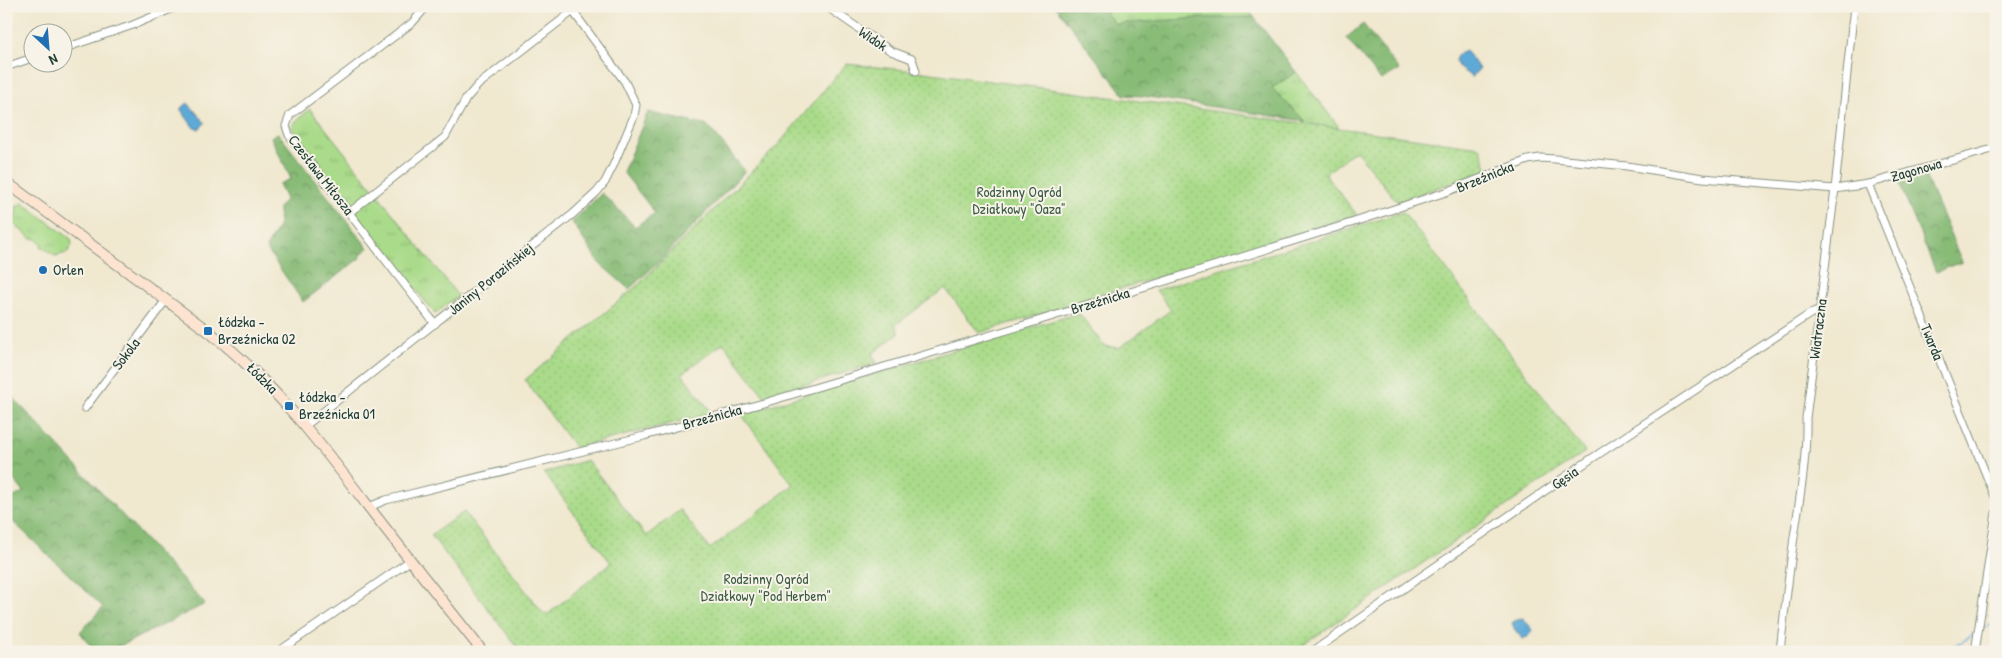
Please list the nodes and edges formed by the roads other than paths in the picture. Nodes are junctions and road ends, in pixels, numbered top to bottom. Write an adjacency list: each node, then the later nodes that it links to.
1 (178, 6): 6 (street)
2 (427, 6): 14 (street, Czesława Miłosza)
3 (826, 6): 9 (street, Widok)
4 (1854, 6): 13 (street, Wiatraczna)
5 (571, 9): 14 (street); 17 (street, Janiny Porazińskiej)
6 (72, 46)
7 (22, 61): 8 (street)
8 (6, 67)
9 (916, 71)
10 (1996, 148): 12 (street, Zagonowa)
11 (6, 182): 15 (main road, Łódzka)
12 (1868, 184): 13 (street, Zagonowa); 20 (street, Twarda)
13 (1835, 189): 16 (street, Wiatraczna); 21 (street, Brzeźnicka)
14 (350, 212): 17 (street, Czesława Miłosza)
15 (166, 300): 18 (street, Sokola); 19 (main road, Łódzka)
16 (1821, 310): 26 (street, Gęsia); 27 (street, Wiatraczna)
17 (435, 324): 19 (street, Janiny Porazińskiej)
18 (85, 408)
19 (306, 426): 21 (main road, Łódzka)
20 (1996, 499)
21 (369, 507): 23 (main road, Łódzka)
22 (1996, 513): 28 (street)
23 (411, 560): 24 (street); 25 (main road, Łódzka)
24 (278, 652)
25 (483, 652)
26 (1312, 652)
27 (1780, 652)
28 (1975, 652)

